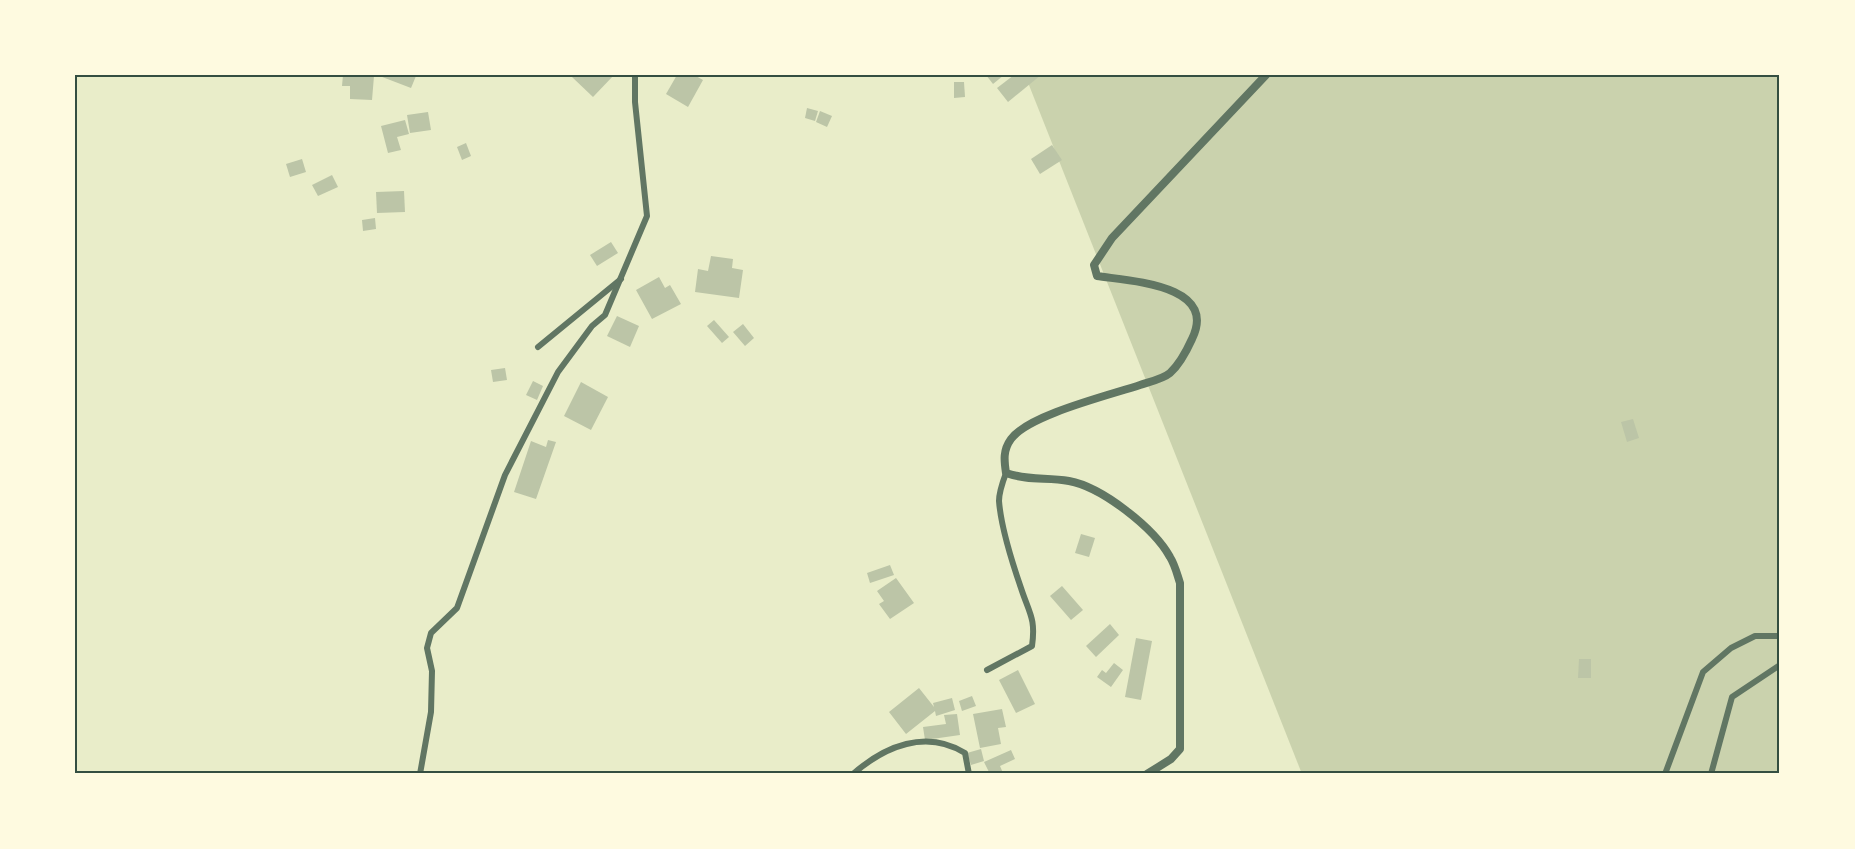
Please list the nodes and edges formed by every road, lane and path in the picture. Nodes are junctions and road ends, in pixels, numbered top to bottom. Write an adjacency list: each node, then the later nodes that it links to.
1 (635, 75): 3 (street)
2 (1266, 75): 5 (street)
3 (622, 278): 4 (street); 9 (street)
4 (538, 346)
5 (1006, 473): 8 (street); 12 (street)
6 (1780, 636): 13 (street)
7 (1780, 664): 14 (street)
8 (987, 670)
9 (420, 774)
10 (853, 774): 11 (street)
11 (969, 774)
12 (1147, 774)
13 (1665, 774)
14 (1711, 774)

